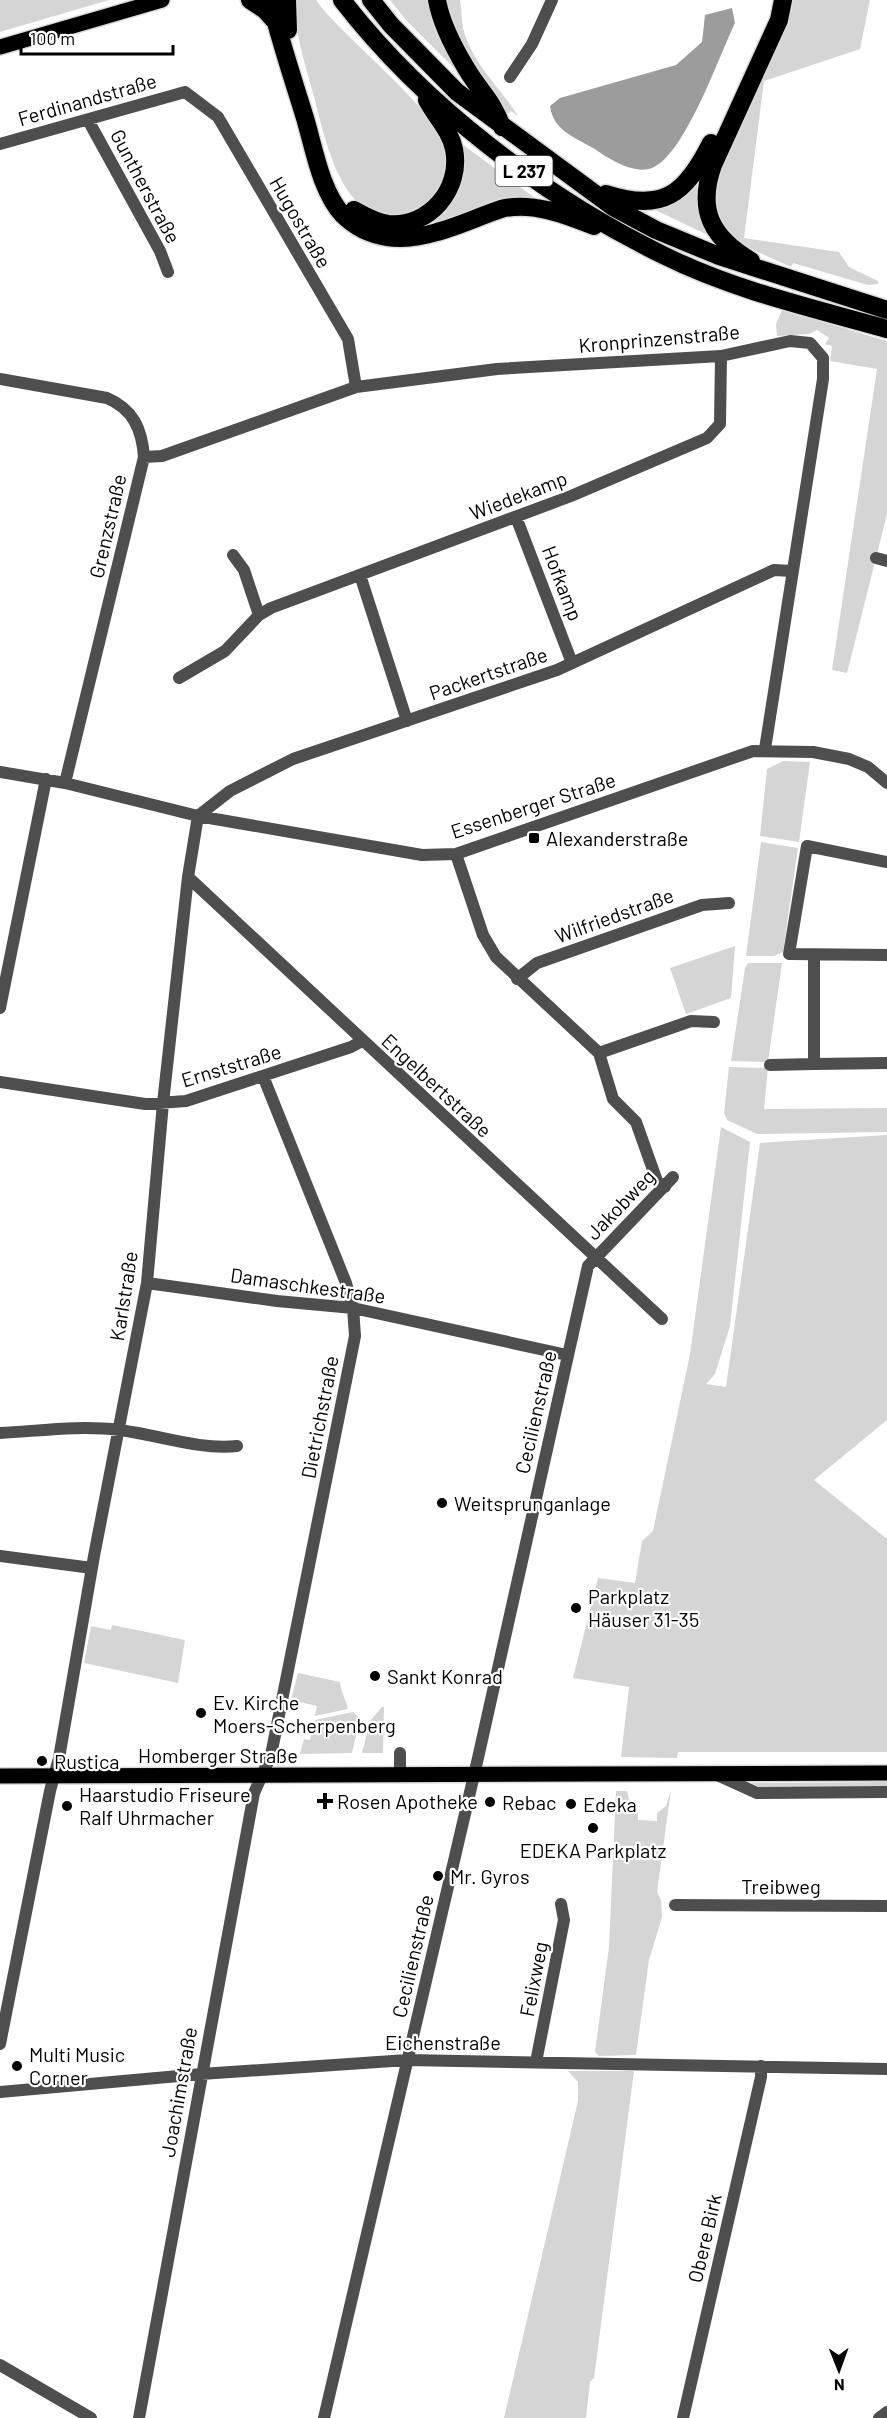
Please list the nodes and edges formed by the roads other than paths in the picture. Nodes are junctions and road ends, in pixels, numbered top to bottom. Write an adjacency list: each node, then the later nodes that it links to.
1 (162, 0): 12 (main road)
2 (250, 0): 11 (highway)
3 (270, 0): 11 (highway)
4 (284, 0): 11 (highway)
5 (342, 0): 14 (highway, L 237)
6 (371, 0): 17 (highway, L 237)
7 (437, 0): 17 (highway)
8 (552, 0): 13 (street)
9 (775, 0): 19 (highway)
10 (783, 0): 22 (highway)
11 (282, 27): 14 (highway); 20 (highway)
12 (0, 46)
13 (510, 77)
14 (421, 88): 20 (highway, L 237)
15 (185, 92): 16 (street, Ferdinandstraße); 27 (street, Hugostraße)
16 (88, 120): 18 (street, Ferdinandstraße); 21 (street, Guntherstraße)
17 (502, 127): 19 (highway, L 237)
18 (0, 144)
19 (587, 188): 22 (highway, L 237)
20 (636, 240): 24 (highway, L 237)
21 (168, 272)
22 (778, 277): 23 (highway, L 237)
23 (887, 310)
24 (887, 329)
25 (721, 356): 27 (street, Kronprinzenstraße); 29 (street, Wiedekamp); 31 (street, Kronprinzenstraße)
26 (0, 379): 28 (street, Grenzstraße)
27 (356, 387): 28 (street, Kronprinzenstraße)
28 (144, 456): 40 (street, Grenzstraße)
29 (516, 517): 32 (street, Wiedekamp); 34 (street, Hofkamp)
30 (233, 555): 33 (street)
31 (792, 571): 34 (street, Packertstraße); 37 (street, Kronprinzenstraße)
32 (360, 575): 33 (street, Wiedekamp); 36 (street)
33 (259, 615): 35 (street, Wiedekamp)
34 (572, 663): 36 (street, Packertstraße)
35 (179, 678)
36 (407, 721): 42 (street, Packertstraße)
37 (765, 749): 41 (street, Essenberger Straße); 43 (street, Essenberger Straße)
38 (0, 772): 39 (street, Essenberger Straße)
39 (42, 779): 40 (street, Essenberger Straße); 50 (street)
40 (65, 783): 42 (street, Essenberger Straße)
41 (887, 783)
42 (198, 816): 43 (street, Essenberger Straße); 45 (street, Karlstraße)
43 (456, 854): 49 (street)
44 (887, 862): 48 (street)
45 (188, 877): 52 (street, Engelbertstraße); 59 (street, Karlstraße)
46 (729, 903): 49 (street, Wilfriedstraße)
47 (887, 955): 48 (street)
48 (814, 956): 55 (street)
49 (517, 979): 53 (street)
50 (0, 1008)
51 (714, 1022): 53 (street)
52 (362, 1041): 57 (street, Ernststraße); 62 (street, Engelbertstraße)
53 (599, 1053): 61 (street)
54 (887, 1063): 55 (street)
55 (814, 1064): 56 (street)
56 (770, 1065)
57 (263, 1076): 59 (street, Ernststraße); 64 (street, Dietrichstraße)
58 (0, 1082): 59 (street, Ernststraße)
59 (163, 1103): 63 (street, Karlstraße)
60 (674, 1177): 61 (street, Jakobweg)
61 (665, 1187): 62 (street, Jakobweg)
62 (595, 1258): 65 (street, Engelbertstraße); 66 (street, Cecilienstraße)
63 (147, 1283): 64 (street, Damaschkestraße); 67 (street, Karlstraße)
64 (353, 1308): 66 (street, Damaschkestraße); 75 (street, Dietrichstraße)
65 (662, 1319)
66 (567, 1355): 77 (street, Cecilienstraße)
67 (120, 1430): 68 (street); 69 (street); 71 (street, Karlstraße)
68 (0, 1433)
69 (237, 1446)
70 (0, 1556): 71 (street)
71 (92, 1568): 79 (street, Karlstraße)
72 (399, 1753): 76 (street)
73 (887, 1773): 74 (main road, Homberger Straße)
74 (714, 1774): 77 (main road, Homberger Straße); 80 (street, Homberger Straße)
75 (262, 1775): 76 (main road, Homberger Straße); 79 (main road, Homberger Straße); 90 (street, Joachimstraße)
76 (400, 1775): 77 (main road, Homberger Straße)
77 (474, 1775): 86 (street, Cecilienstraße)
78 (0, 1776): 79 (main road, Homberger Straße)
79 (54, 1776): 84 (street, Karlstraße)
80 (887, 1792)
81 (561, 1904): 87 (street, Felixweg)
82 (675, 1905): 83 (street, Treibweg)
83 (887, 1906)
84 (6, 1981): 85 (street, Karlstraße)
85 (0, 2044)
86 (407, 2060): 87 (street, Eichenstraße); 90 (street, Eichenstraße); 96 (street, Cecilienstraße)
87 (536, 2062): 88 (street, Eichenstraße)
88 (761, 2066): 89 (street, Eichenstraße); 97 (street, Obere Birk)
89 (887, 2069)
90 (201, 2074): 91 (street, Eichenstraße); 95 (street, Joachimstraße)
91 (0, 2092)
92 (0, 2365): 94 (street)
93 (887, 2412): 98 (street)
94 (91, 2418)
95 (139, 2418)
96 (324, 2418)
97 (683, 2418)
98 (879, 2418)

